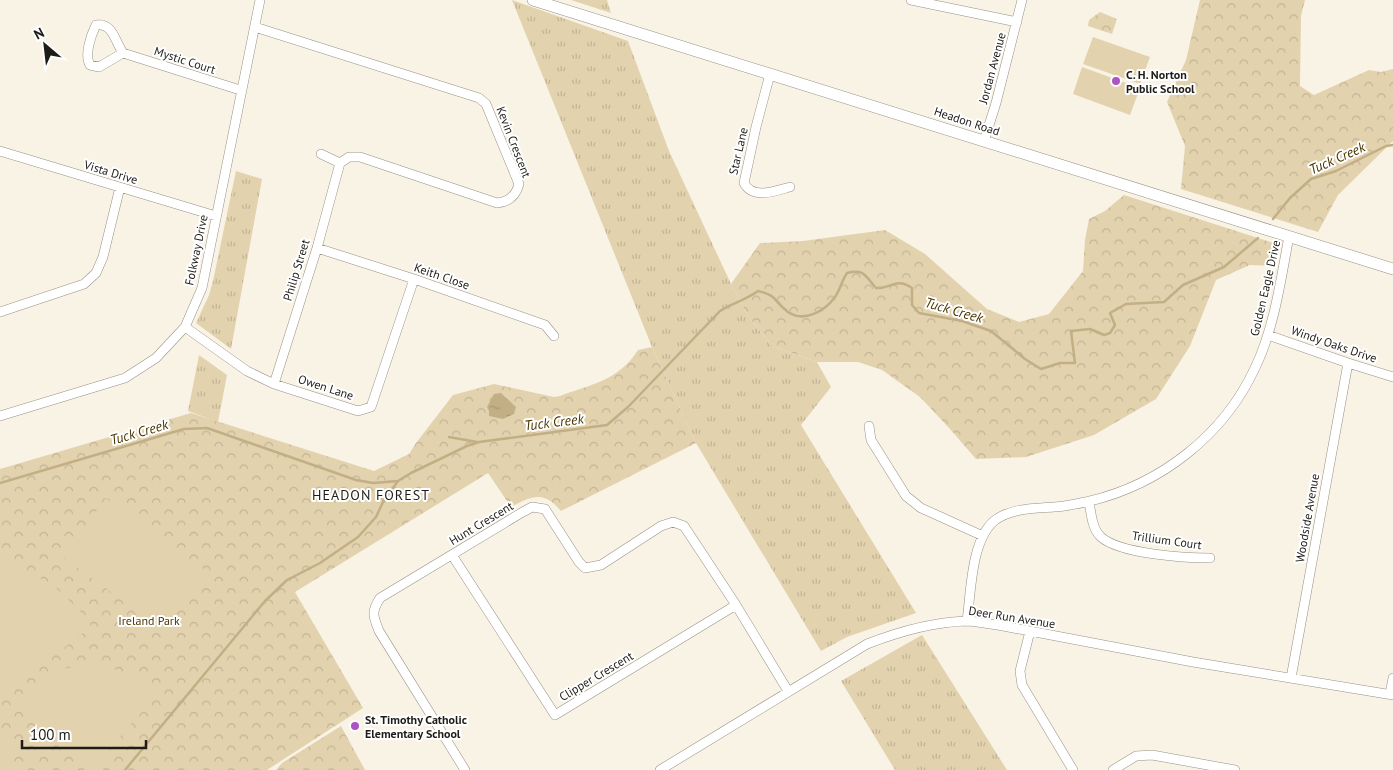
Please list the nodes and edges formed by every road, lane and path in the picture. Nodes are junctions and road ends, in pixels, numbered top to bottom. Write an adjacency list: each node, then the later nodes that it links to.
1 (260, 0): 6 (street, Folkway Drive)
2 (533, 0): 8 (street, Headon Road)
3 (911, 0): 5 (street)
4 (1022, 0): 5 (street, Jordan Avenue)
5 (1017, 22): 10 (street, Jordan Avenue)
6 (255, 27): 9 (street, Folkway Drive); 13 (street, Kevin Crescent)
7 (123, 53): 7 (street); 9 (street, Mystic Court)
8 (770, 74): 10 (street, Headon Road); 15 (street, Star Lane)
9 (240, 90): 16 (street, Folkway Drive)
10 (984, 141): 17 (street, Headon Road)
11 (0, 151): 14 (street, Vista Drive)
12 (321, 154): 13 (street)
13 (340, 163): 18 (street, Philip Street)
14 (120, 187): 16 (street, Vista Drive); 21 (street)
15 (790, 187)
16 (216, 216): 22 (street, Folkway Drive)
17 (1289, 236): 19 (street, Headon Road); 23 (street, Golden Eagle Drive)
18 (317, 248): 20 (street, Keith Close); 27 (street, Philip Street)
19 (1393, 269)
20 (414, 279): 24 (street, Keith Close); 27 (street, Owen Lane)
21 (0, 312)
22 (185, 327): 27 (street, Owen Lane); 28 (street, Folkway Drive)
23 (1268, 335): 25 (street, Windy Oaks Drive); 30 (street, Golden Eagle Drive)
24 (554, 336)
25 (1348, 363): 26 (street, Windy Oaks Drive); 37 (street, Woodside Avenue)
26 (1393, 376)
27 (274, 384)
28 (0, 416)
29 (869, 426): 31 (street)
30 (1089, 501): 31 (street, Golden Eagle Drive); 33 (street, Trillium Court)
31 (982, 536): 35 (street, Golden Eagle Drive)
32 (452, 555): 34 (street, Hunt Crescent); 34 (street, Clipper Crescent); 41 (street, Hunt Crescent)
33 (1210, 558)
34 (736, 605): 39 (street, Hunt Crescent)
35 (967, 621): 36 (street, Deer Run Avenue); 39 (street, Deer Run Avenue)
36 (1030, 631): 37 (street, Deer Run Avenue); 43 (street)
37 (1290, 678): 40 (street, Deer Run Avenue)
38 (1393, 678): 40 (street)
39 (788, 691): 42 (street, Deer Run Avenue)
40 (1392, 694)
41 (465, 770)
42 (660, 770)
43 (1073, 770)
44 (1113, 770): 45 (street)
45 (1235, 770)

